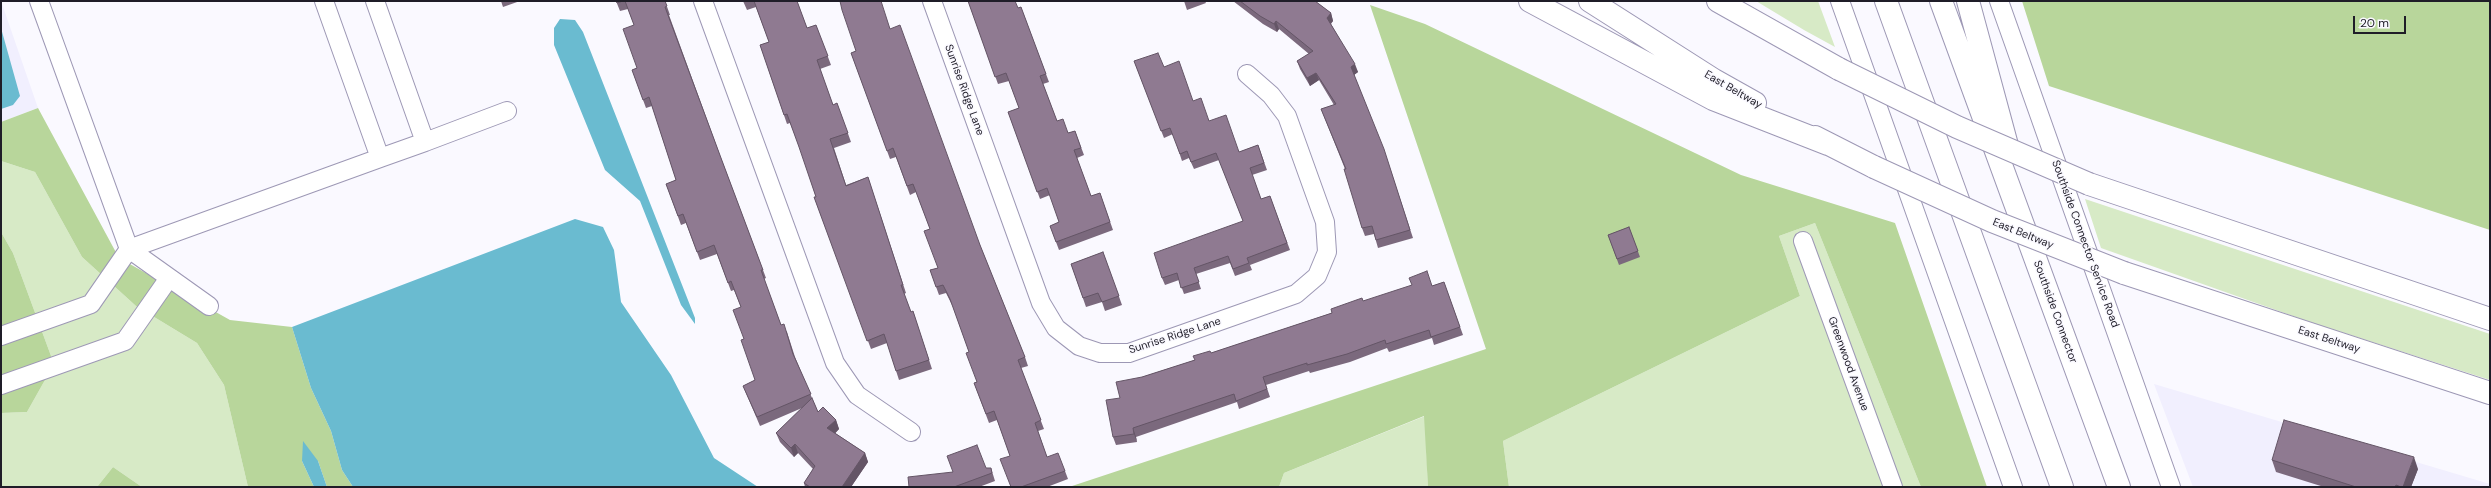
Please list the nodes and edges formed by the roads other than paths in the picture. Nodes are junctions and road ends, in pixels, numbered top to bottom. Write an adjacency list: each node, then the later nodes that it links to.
1 (39, 1): 20 (street)
2 (324, 1): 18 (street)
3 (375, 1): 16 (street)
4 (703, 1): 28 (street)
5 (932, 1): 14 (street, Sunrise Ridge Lane)
6 (1530, 1): 17 (highway)
7 (1590, 1): 17 (highway, East Beltway)
8 (1718, 1): 24 (highway, bridge)
9 (1840, 1): 30 (street)
10 (1886, 1): 31 (highway)
11 (1941, 1): 22 (highway, Southside Connector)
12 (1968, 1): 22 (highway)
13 (1999, 1): 33 (street, Southside Connector Service Road)
14 (1248, 74)
15 (507, 111): 16 (street)
16 (424, 142): 18 (street)
17 (1828, 144): 27 (highway, East Beltway, bridge)
18 (380, 158): 20 (street)
19 (1803, 241): 29 (street, Greenwood Avenue)
20 (129, 249): 21 (street); 25 (street)
21 (169, 278): 23 (street); 26 (street)
22 (2045, 283): 32 (highway, Southside Connector)
23 (209, 306)
24 (2490, 318)
25 (1, 336)
26 (1, 385)
27 (2490, 392)
28 (911, 432)
29 (1893, 487)
30 (2013, 487)
31 (2062, 487)
32 (2119, 487)
33 (2172, 487)

